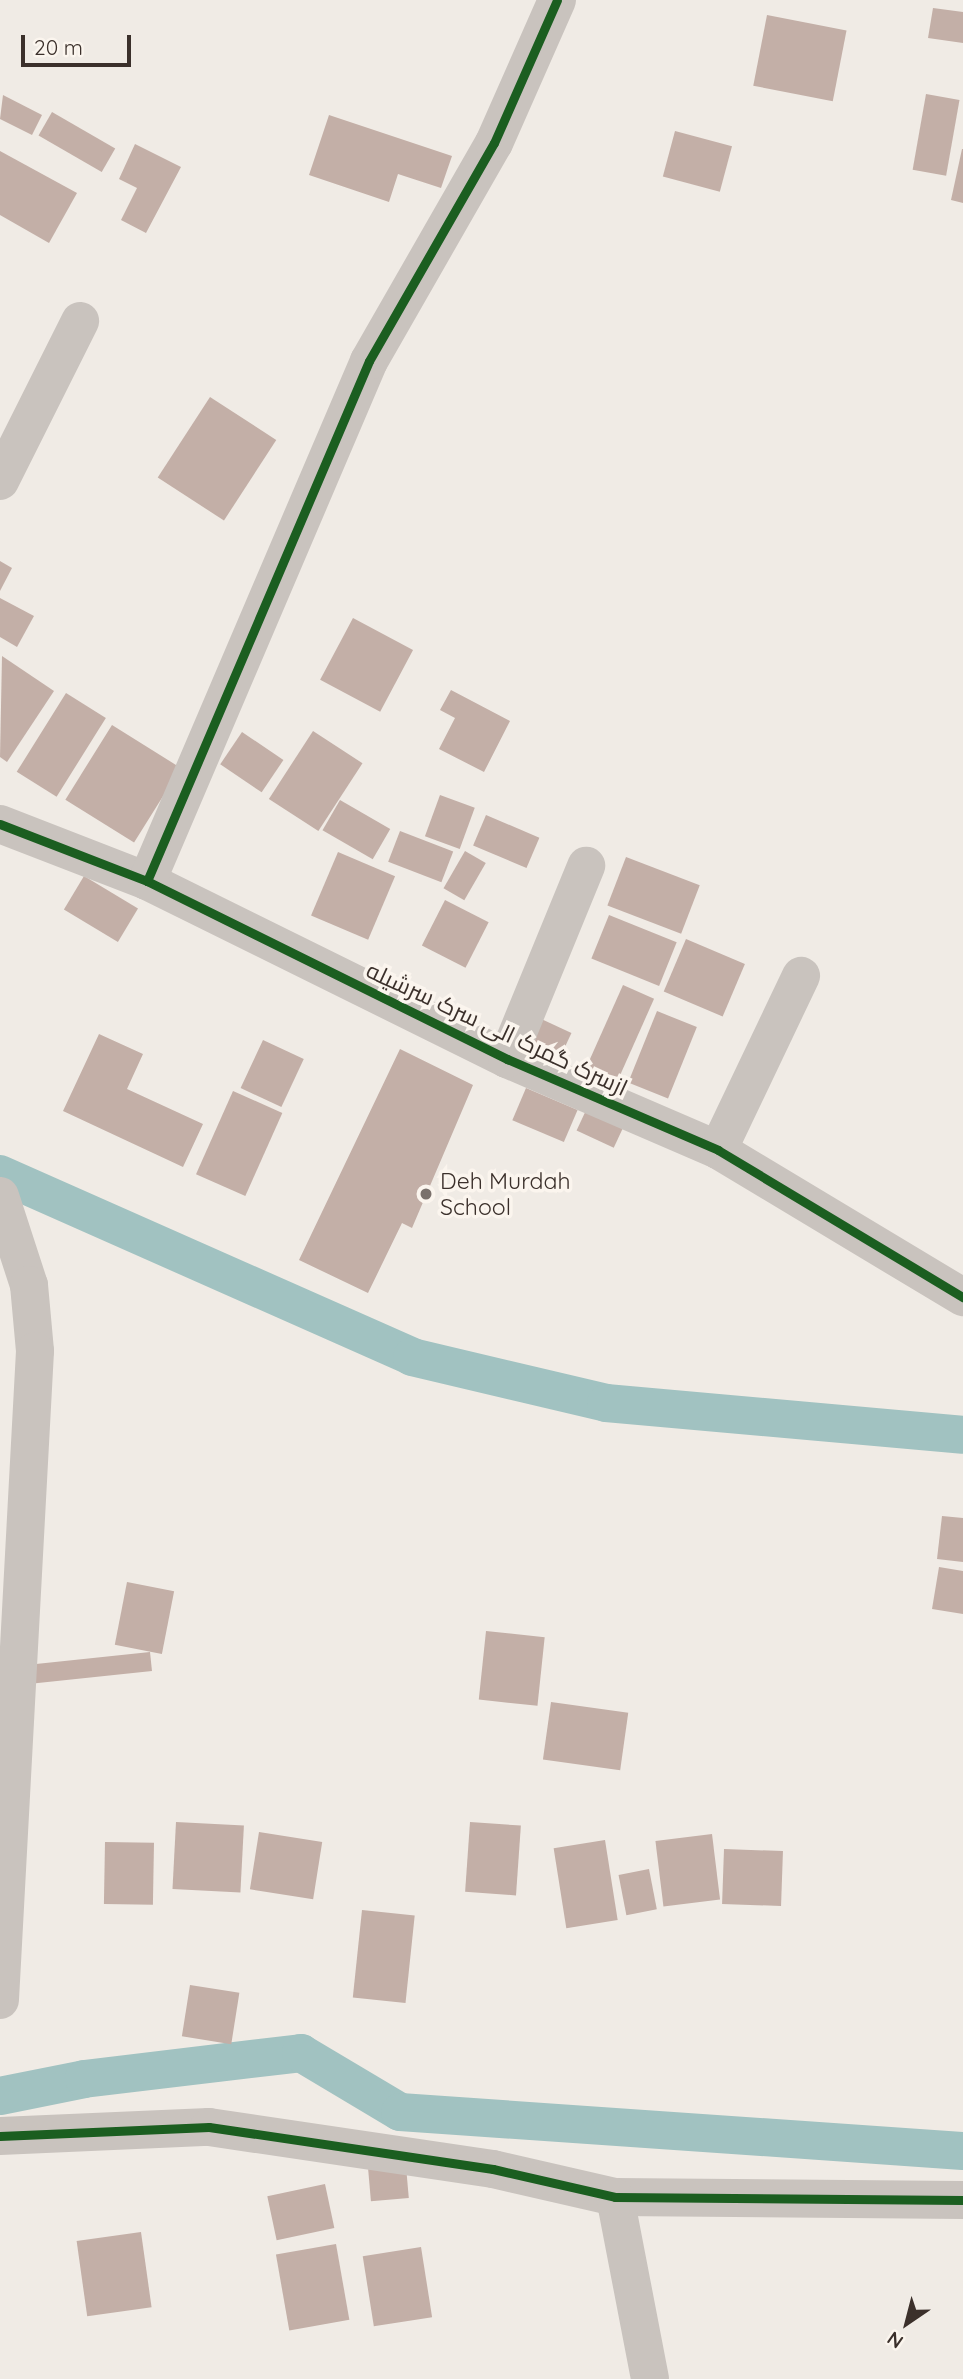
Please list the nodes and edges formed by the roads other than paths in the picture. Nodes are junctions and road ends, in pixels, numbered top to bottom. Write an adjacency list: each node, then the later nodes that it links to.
1 (557, 0): 6 (street)
2 (80, 321): 3 (street)
3 (0, 481)
4 (0, 824): 6 (street, ازسرک گمرک الی سرک سرشیله)
5 (586, 866): 8 (street)
6 (147, 881): 8 (street, ازسرک گمرک الی سرک سرشیله)
7 (801, 976): 9 (street)
8 (507, 1059): 9 (street, ازسرک گمرک الی سرک سرشیله)
9 (718, 1150): 11 (street, ازسرک گمرک الی سرک سرشیله)
10 (0, 1196): 12 (street)
11 (963, 1297)
12 (0, 2000)
13 (0, 2136): 14 (street)
14 (615, 2197): 15 (street); 16 (street)
15 (963, 2200)
16 (650, 2379)

